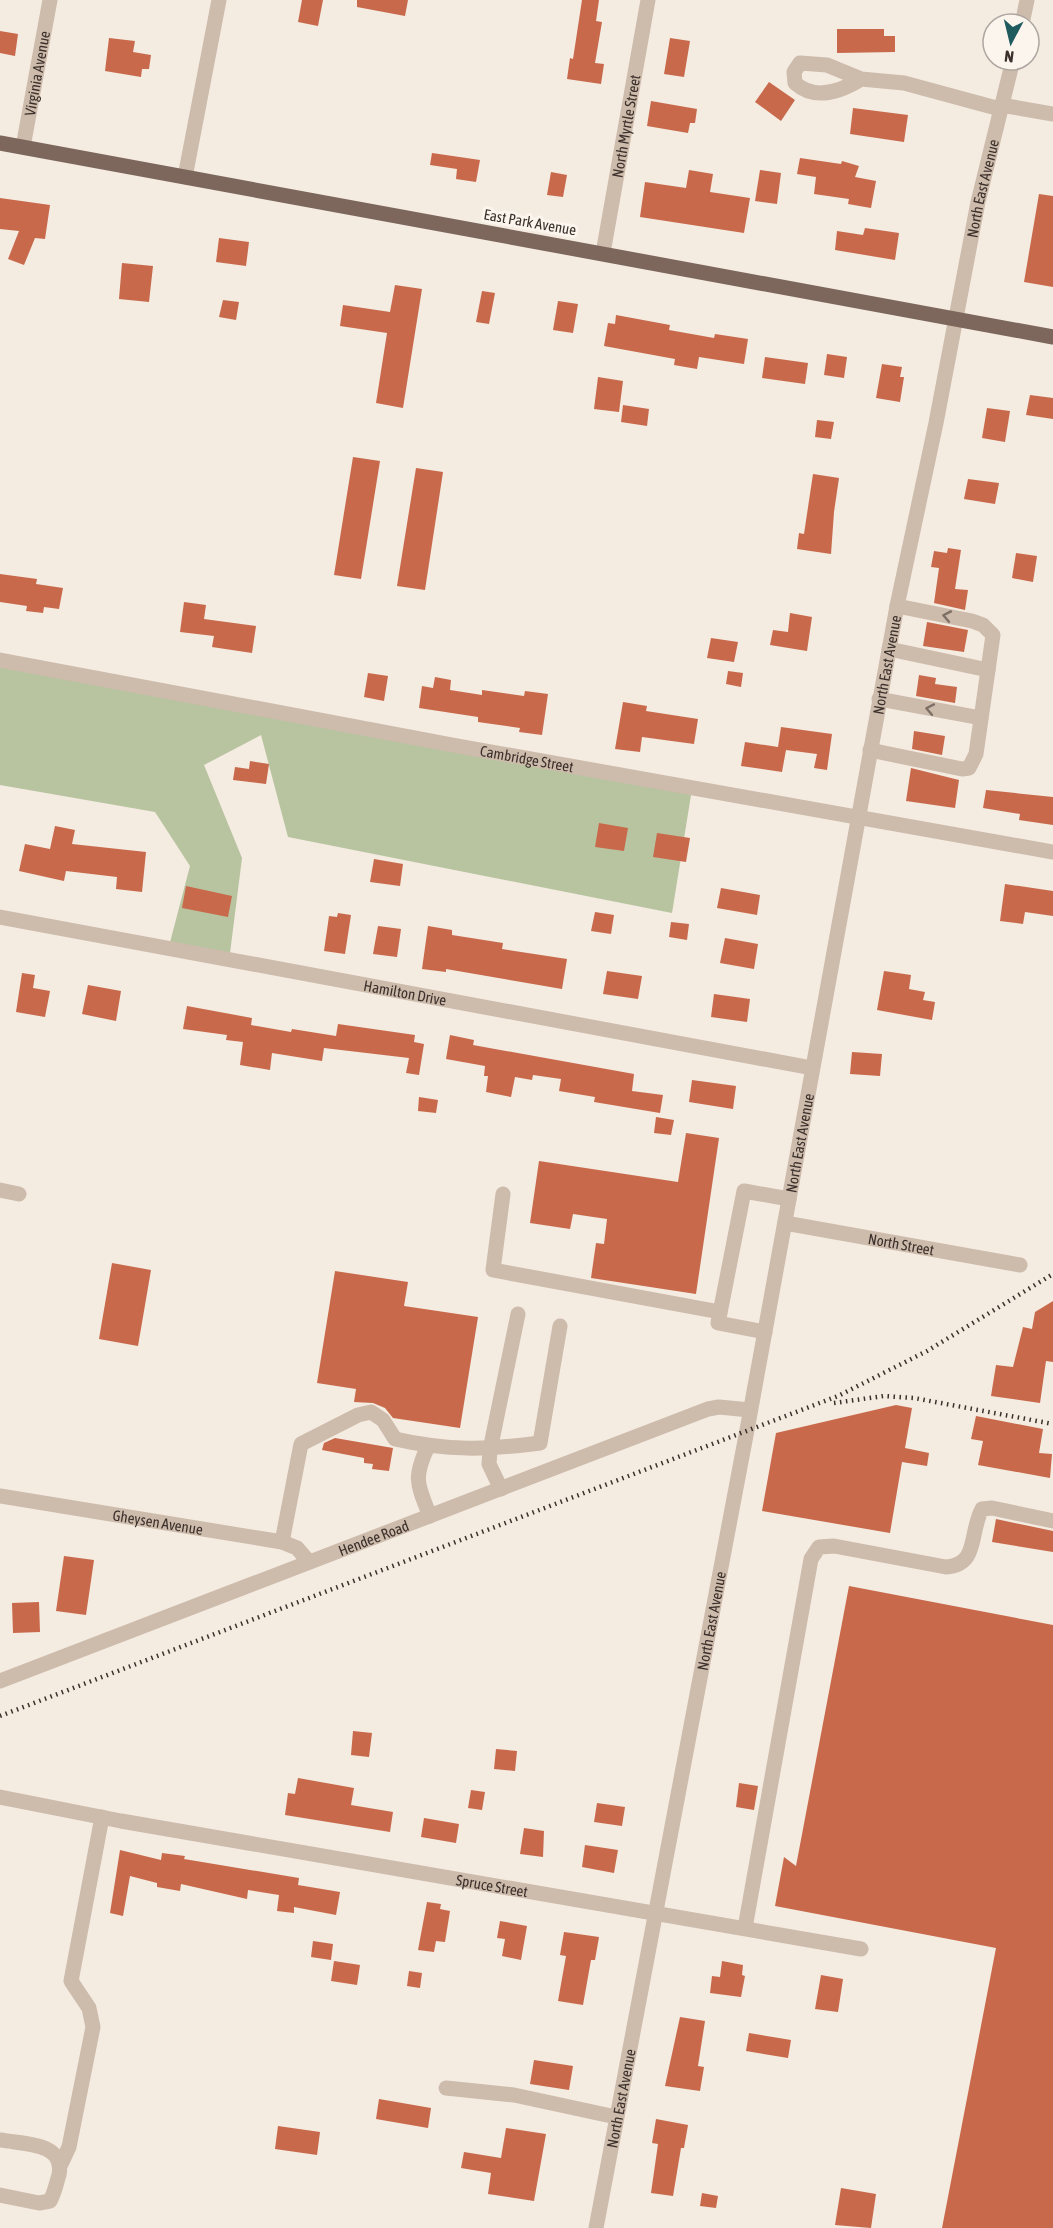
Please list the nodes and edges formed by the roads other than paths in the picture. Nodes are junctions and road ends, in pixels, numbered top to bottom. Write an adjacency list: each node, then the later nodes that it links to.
1 (50, 0): 9 (street, Virginia Avenue)
2 (219, 0): 10 (street)
3 (648, 0): 11 (street, North Myrtle Street)
4 (1010, 72): 6 (street, North East Avenue)
5 (861, 79): 6 (street)
6 (1000, 107): 7 (street); 12 (street, North East Avenue)
7 (1053, 114)
8 (0, 142): 9 (main road, East Park Avenue)
9 (23, 147): 10 (main road, East Park Avenue)
10 (185, 177): 11 (main road, East Park Avenue)
11 (603, 253): 12 (main road, East Park Avenue)
12 (956, 319): 13 (main road, East Park Avenue); 14 (street, North East Avenue)
13 (1053, 337)
14 (897, 606): 15 (street, North East Avenue); 17 (street, one-way to 14)
15 (889, 649): 17 (street); 18 (street, North East Avenue)
16 (0, 660): 21 (street, Cambridge Street)
17 (988, 670): 19 (street)
18 (879, 699): 19 (street, one-way to 18); 20 (street, North East Avenue)
19 (981, 718): 20 (street)
20 (870, 750): 21 (street, North East Avenue)
21 (857, 816): 22 (street, Cambridge Street); 24 (street, North East Avenue)
22 (1053, 852)
23 (0, 917): 24 (street, Hamilton Drive)
24 (812, 1068): 28 (street, North East Avenue)
25 (0, 1190): 26 (street)
26 (19, 1194)
27 (502, 1194): 31 (street)
28 (789, 1199): 29 (street, North East Avenue); 31 (street)
29 (785, 1223): 30 (street, North Street); 34 (street, North East Avenue)
30 (1020, 1265)
31 (720, 1312): 34 (street)
32 (518, 1314): 37 (street)
33 (560, 1326): 37 (street)
34 (765, 1332): 35 (street, North East Avenue)
35 (750, 1410): 38 (street, Hendee Road); 47 (street, North East Avenue)
36 (428, 1446): 37 (street); 40 (street); 42 (street)
37 (490, 1450): 38 (street)
38 (501, 1489): 40 (street, Hendee Road)
39 (0, 1496): 42 (street, Gheysen Avenue)
40 (430, 1516): 43 (street, Hendee Road)
41 (1053, 1521): 48 (street)
42 (282, 1542): 43 (street, Gheysen Avenue)
43 (309, 1562): 44 (street, Hendee Road)
44 (0, 1681)
45 (0, 1797): 46 (street, Spruce Street)
46 (102, 1817): 47 (street, Spruce Street); 53 (street)
47 (656, 1913): 48 (street, Spruce Street); 51 (street, North East Avenue)
48 (745, 1929): 49 (street, Spruce Street)
49 (861, 1949)
50 (446, 2088): 51 (street)
51 (616, 2117): 55 (street, North East Avenue)
52 (0, 2140): 53 (street)
53 (61, 2164): 54 (street)
54 (0, 2195)
55 (596, 2228)

